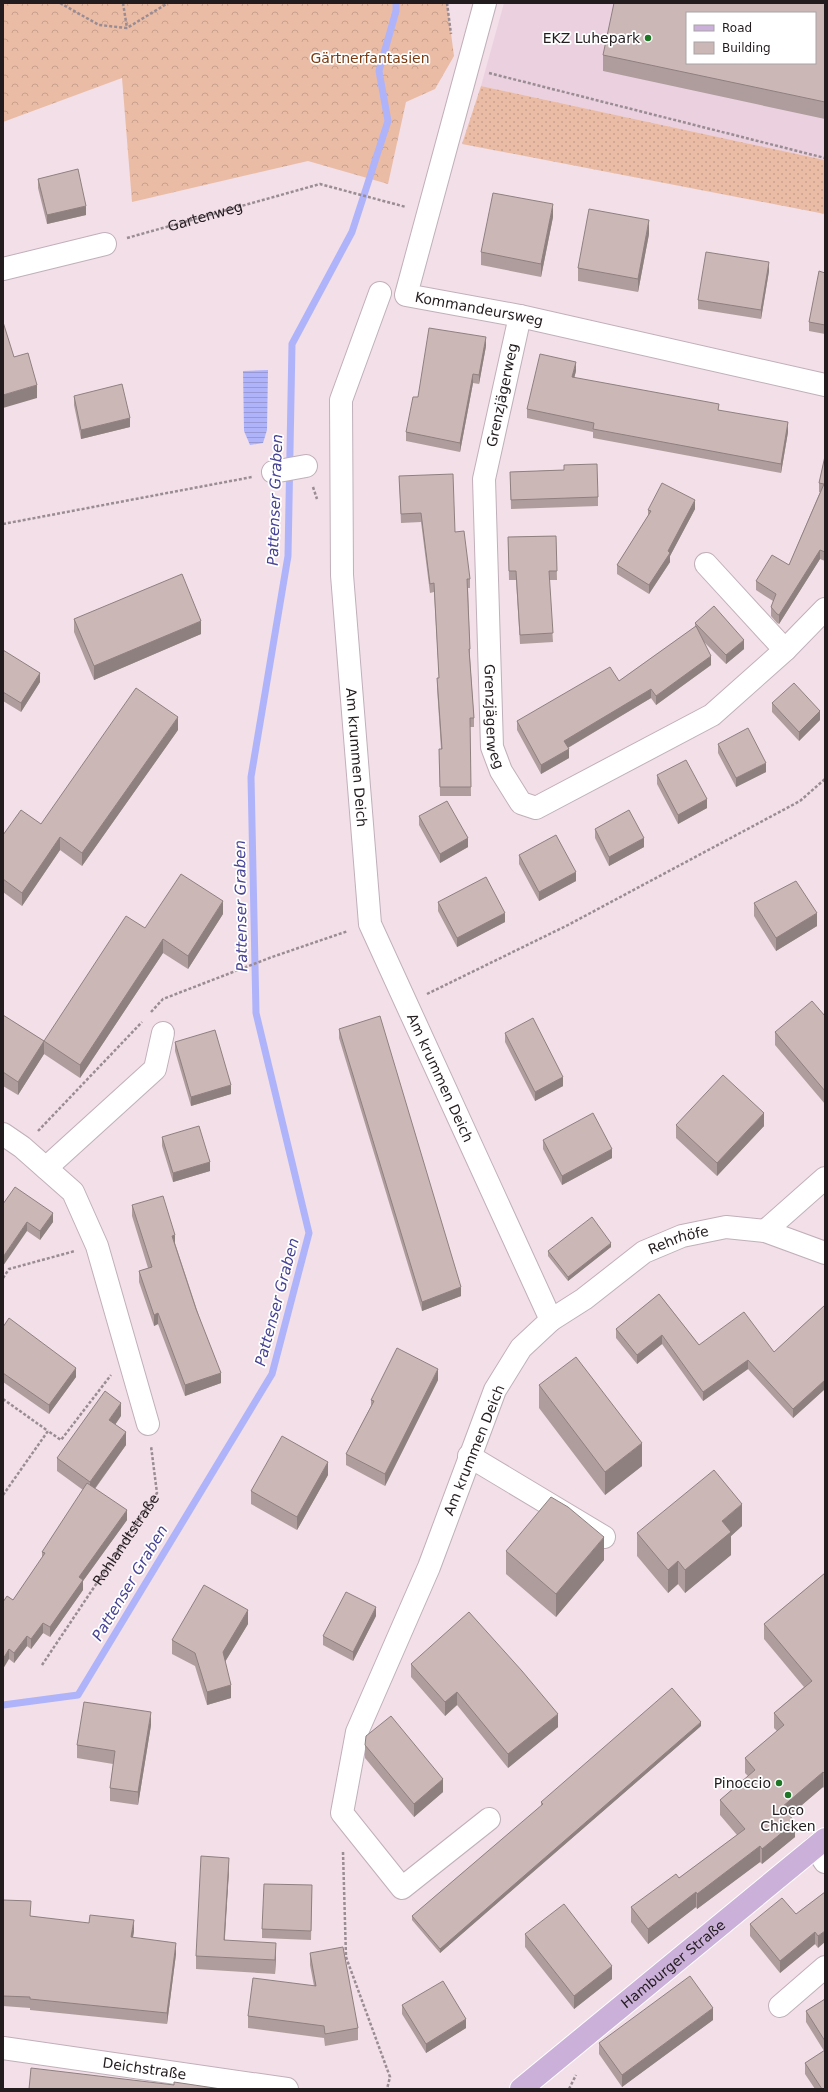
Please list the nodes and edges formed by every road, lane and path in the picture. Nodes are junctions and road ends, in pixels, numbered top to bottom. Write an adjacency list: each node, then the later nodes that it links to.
1 (60, 3): 5 (path)
2 (124, 3): 5 (path)
3 (168, 3): 5 (path)
4 (485, 3): 6 (street, Kommandeursweg)
5 (127, 28)
6 (467, 68): 7 (path); 12 (street, Kommandeursweg)
7 (825, 158)
8 (407, 207): 9 (path, Gartenweg)
9 (105, 244): 10 (street)
10 (3, 269)
11 (380, 293): 21 (street, Am krummen Deich)
12 (520, 316): 13 (street, Kommandeursweg); 19 (street, Grenzjägerweg)
13 (825, 384)
14 (306, 466): 15 (street)
15 (273, 472): 16 (path)
16 (3, 524)
17 (706, 564): 19 (street)
18 (825, 609): 19 (street, Grenzjägerweg)
19 (785, 650)
20 (825, 779): 22 (path)
21 (370, 924): 22 (street, Am krummen Deich); 25 (path)
22 (407, 1004): 32 (street, Am krummen Deich)
23 (163, 1033): 26 (street)
24 (3, 1134): 25 (street)
25 (22, 1147): 26 (street)
26 (46, 1168): 29 (street)
27 (825, 1178): 28 (street)
28 (765, 1230): 30 (street, Rehrhöfe); 32 (street, Rehrhöfe)
29 (97, 1246): 31 (path); 33 (street)
30 (825, 1253)
31 (3, 1278)
32 (551, 1320): 37 (street, Am krummen Deich)
33 (128, 1353): 35 (street); 36 (path)
34 (3, 1399): 36 (path)
35 (148, 1424): 40 (path, Rohlandtstraße)
36 (48, 1431): 38 (path)
37 (470, 1456): 39 (street); 41 (street, Am krummen Deich)
38 (3, 1495)
39 (604, 1537)
40 (42, 1665)
41 (342, 1813): 42 (street); 49 (path)
42 (489, 1819)
43 (822, 1849): 50 (main road, Hamburger Straße)
44 (825, 1967): 45 (street)
45 (780, 2006)
46 (3, 2048): 47 (street, Deichstraße)
47 (165, 2080): 48 (street, Deichstraße)
48 (286, 2089)
49 (387, 2089)
50 (521, 2089)

